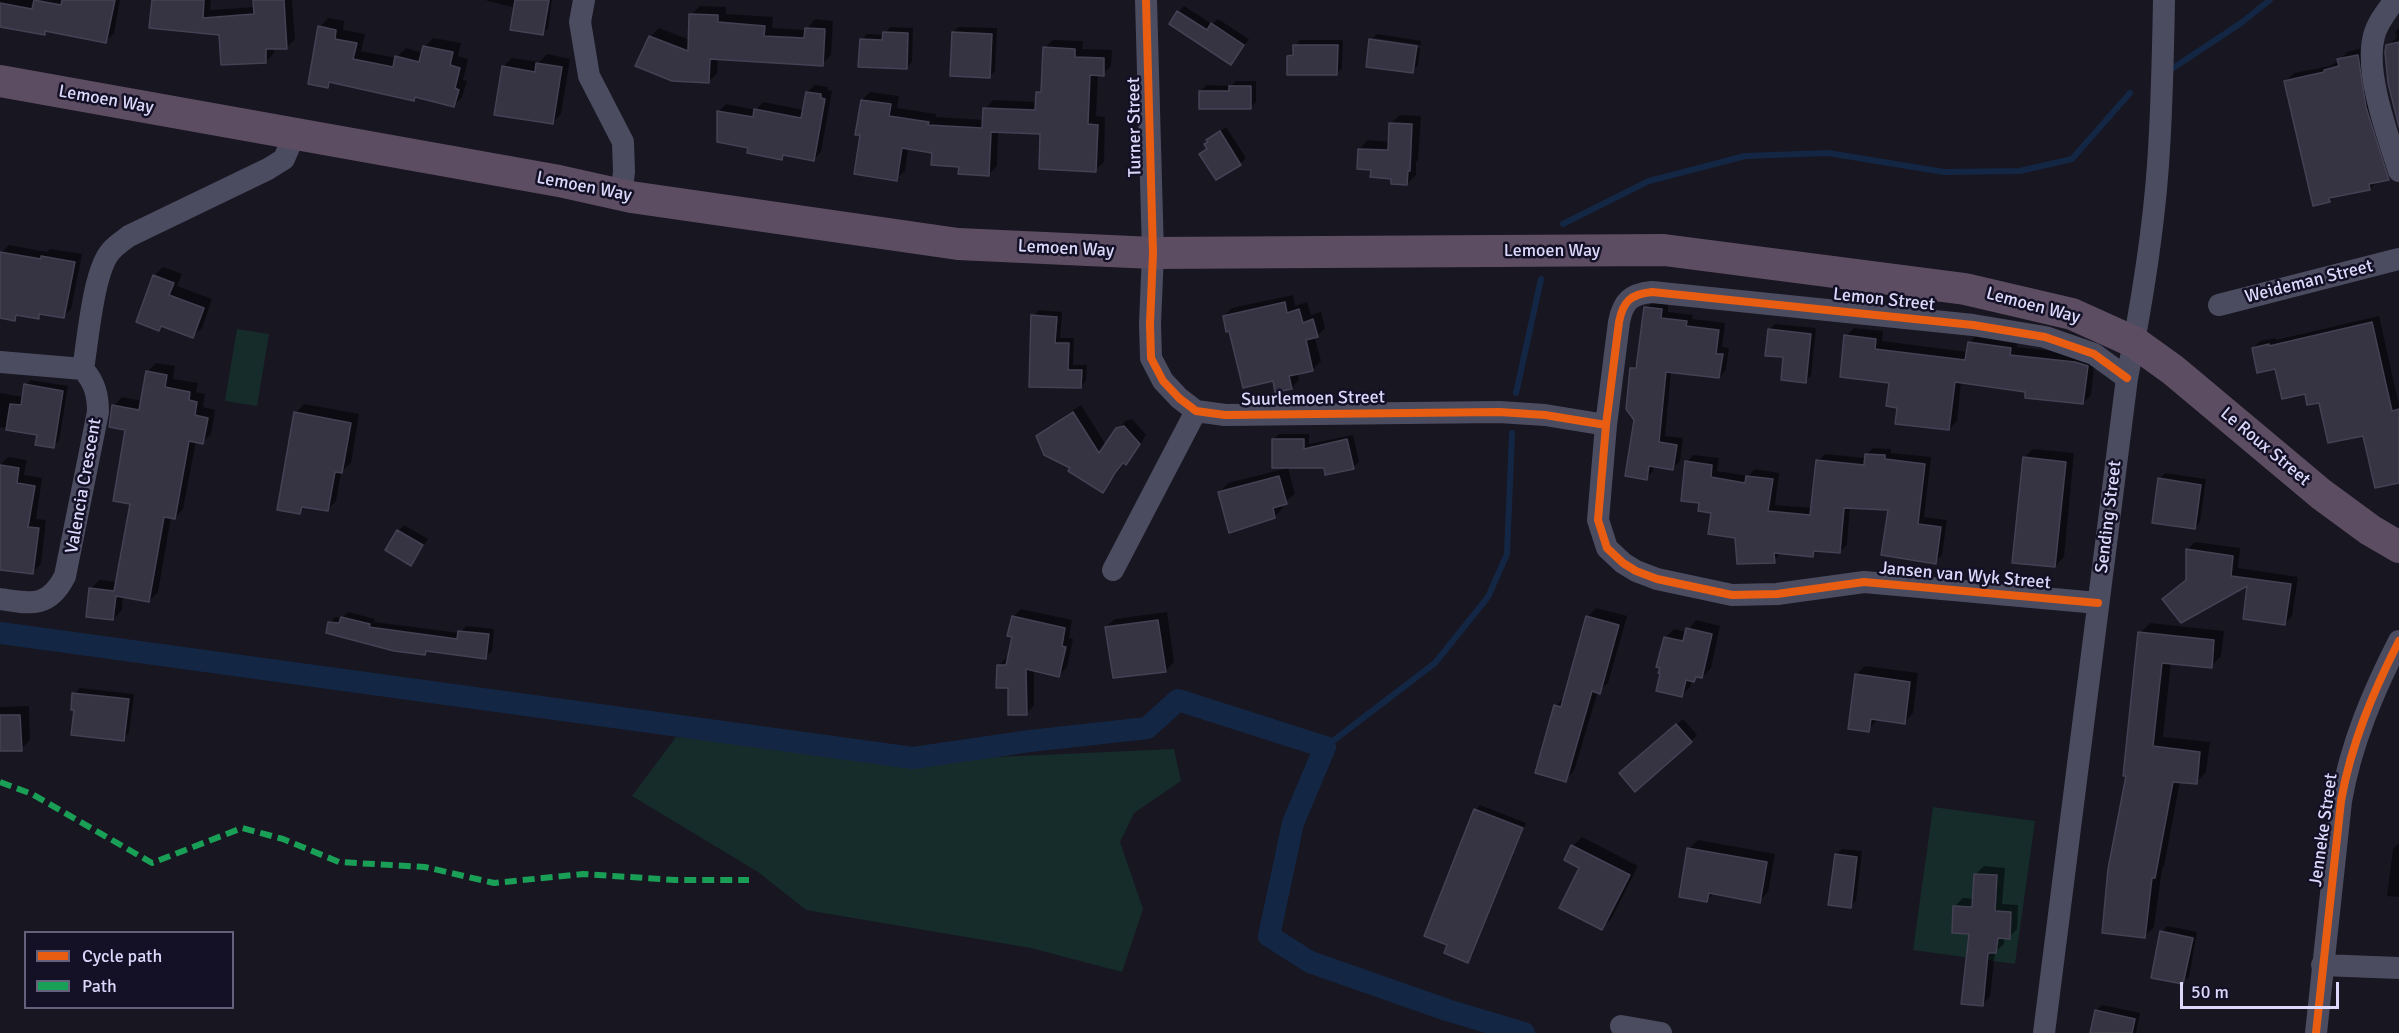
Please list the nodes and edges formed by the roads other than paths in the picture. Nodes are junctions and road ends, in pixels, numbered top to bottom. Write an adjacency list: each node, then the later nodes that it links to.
1 (584, 0): 8 (street)
2 (1146, 0): 9 (street, Turner Street)
3 (2164, 0): 13 (street, Sending Street)
4 (2395, 0): 7 (street)
5 (0, 81): 6 (highway, Lemoen Way)
6 (295, 134): 8 (highway, Lemoen Way); 15 (street)
7 (2399, 171)
8 (621, 195): 9 (highway, Lemoen Way)
9 (1153, 253): 13 (highway, Lemoen Way); 17 (street)
10 (2399, 260): 12 (street, Weideman Street)
11 (1629, 299): 16 (street, Lemon Street); 18 (street, Jansen van Wyk Street)
12 (2219, 306)
13 (2134, 342): 16 (street, Sending Street); 19 (highway, Le Roux Street)
14 (0, 362): 15 (street)
15 (83, 369): 21 (street, Valencia Crescent)
16 (2127, 378): 22 (street, Sending Street)
17 (1196, 411): 18 (street, Suurlemoen Street); 20 (street)
18 (1606, 425): 22 (street, Jansen van Wyk Street)
19 (2399, 547)
20 (1113, 570)
21 (0, 599)
22 (2098, 603): 28 (street, Sending Street)
23 (2399, 640): 24 (street, Jenneke Street)
24 (2322, 965): 25 (street); 29 (street, Jenneke Street)
25 (2399, 968)
26 (1621, 1026): 27 (street)
27 (1660, 1033)
28 (2044, 1033)
29 (2316, 1033)

